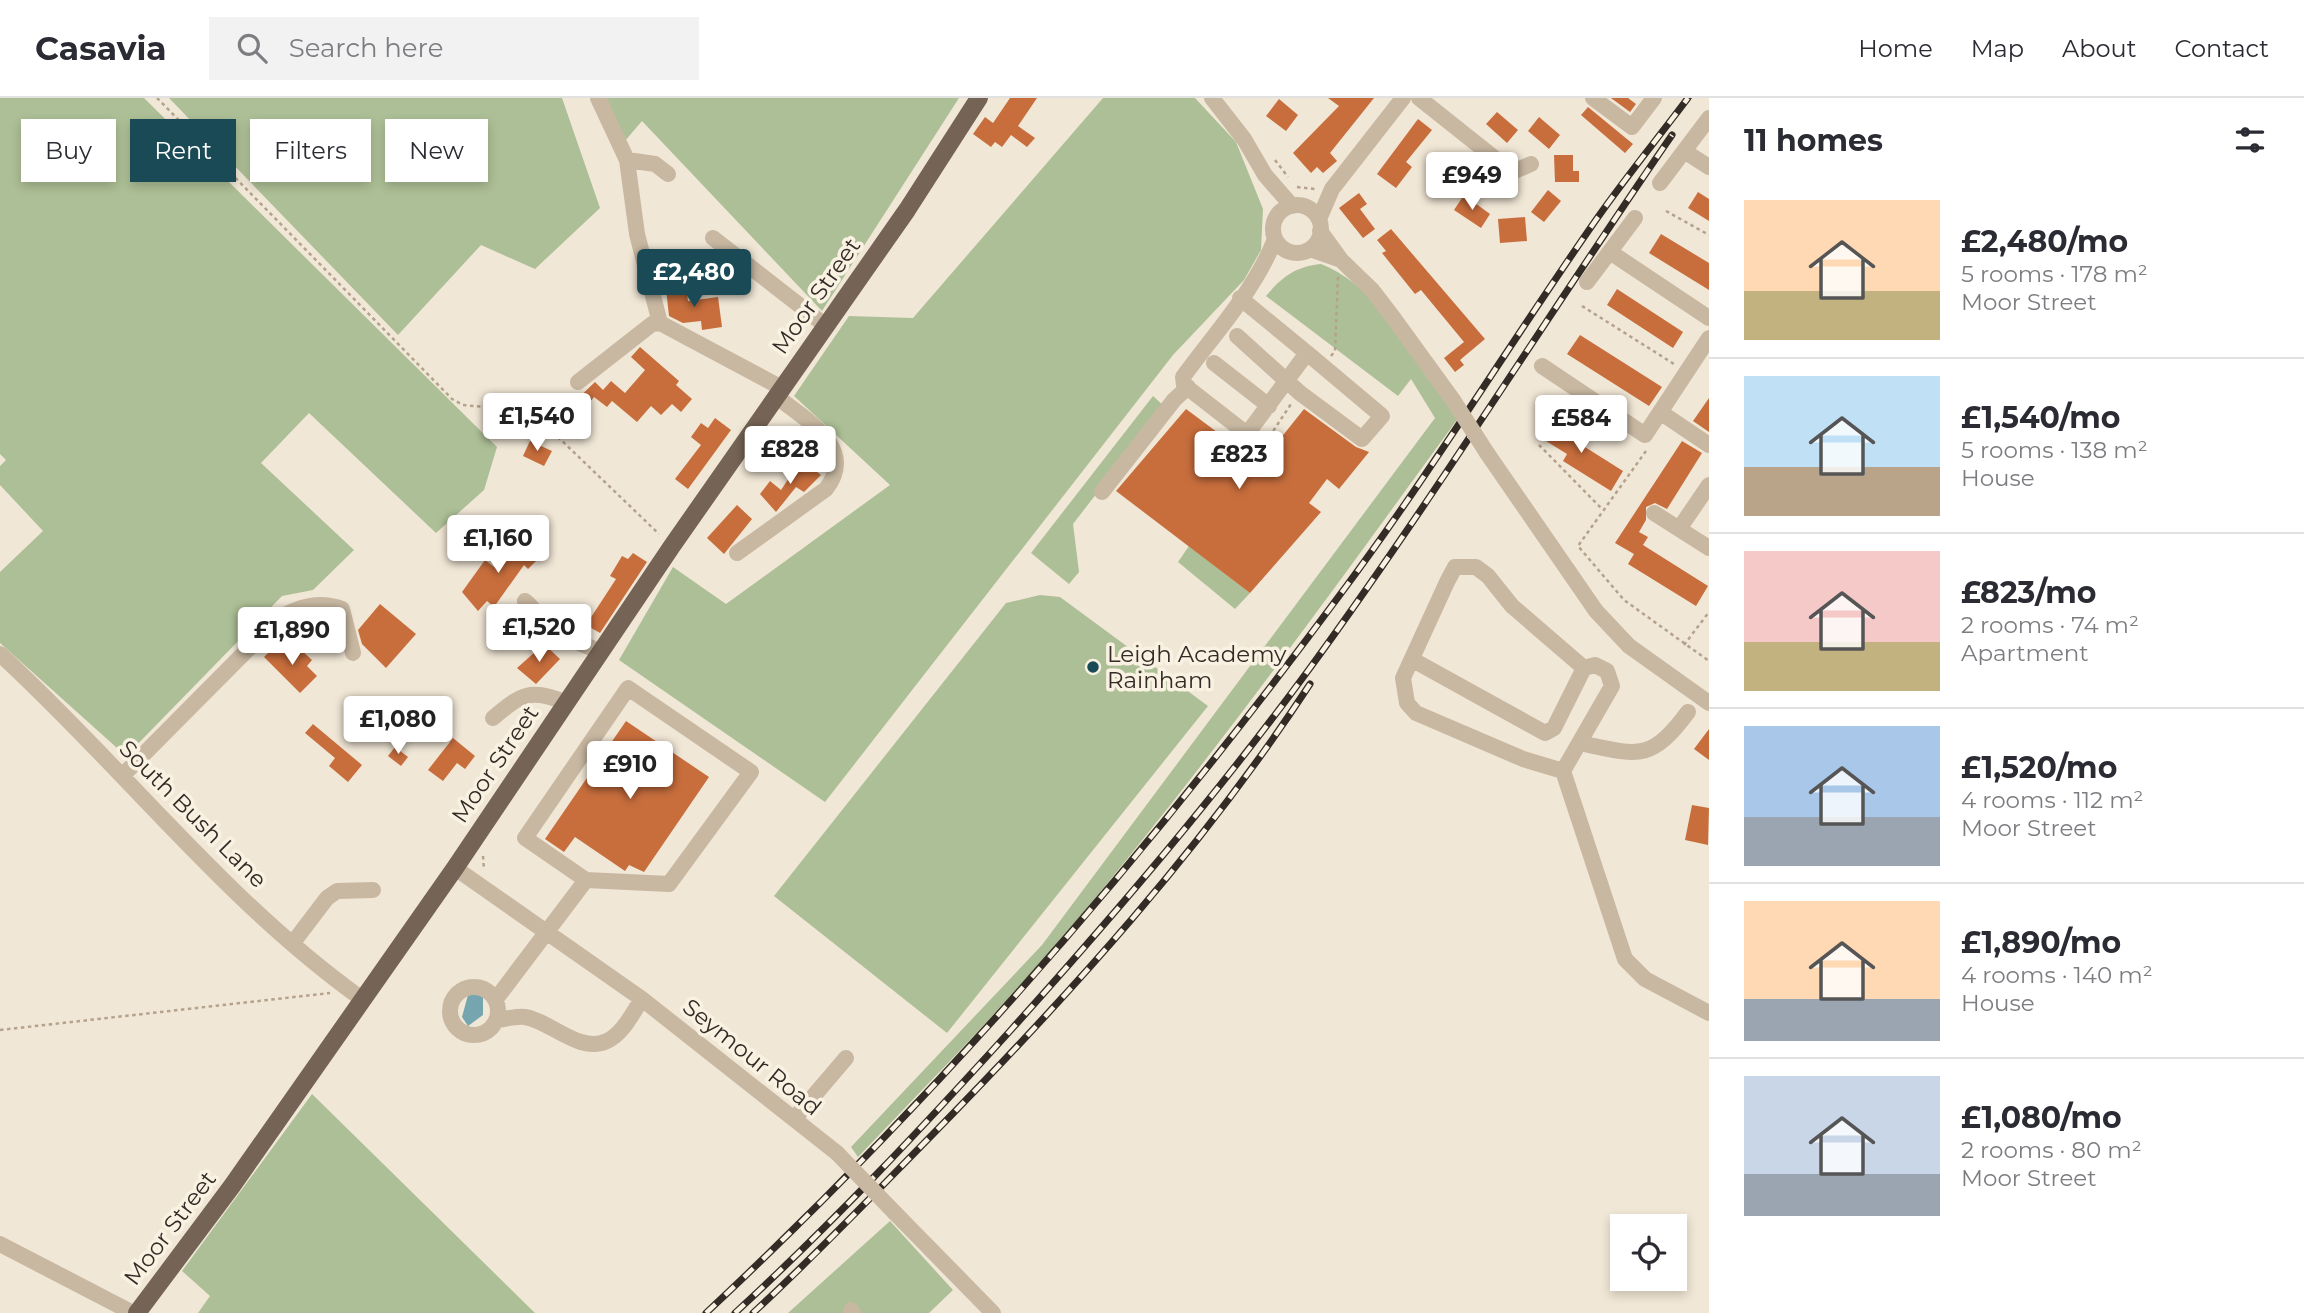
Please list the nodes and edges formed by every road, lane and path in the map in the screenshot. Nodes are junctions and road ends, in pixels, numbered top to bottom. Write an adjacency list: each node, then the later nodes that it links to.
1 (158, 98): 58 (path)
2 (598, 98): 12 (street)
3 (979, 98): 37 (main road, Moor Street)
4 (1212, 98): 17 (street)
5 (1403, 98): 20 (street)
6 (1419, 98): 15 (street)
7 (1592, 98): 8 (street)
8 (1654, 98)
9 (1709, 118): 11 (street)
10 (1268, 150): 20 (path)
11 (1684, 152): 14 (street); 18 (street)
12 (627, 160): 16 (street); 36 (street)
13 (1531, 164): 15 (street)
14 (1709, 167)
15 (1512, 172): 19 (street)
16 (668, 174)
17 (1265, 175): 21 (street); 25 (street)
18 (1660, 183)
19 (1504, 189)
20 (1327, 192): 21 (street); 24 (street)
21 (1295, 206): 24 (street); 25 (street)
22 (1666, 211): 26 (path)
23 (1635, 218): 29 (street)
24 (1319, 225): 28 (street); 30 (street)
25 (1274, 232): 28 (street); 31 (street)
26 (1709, 235)
27 (713, 238): 37 (street)
28 (1302, 250): 30 (street); 31 (street)
29 (1610, 252): 32 (street); 35 (street)
30 (1341, 260): 71 (street, bridge)
31 (1261, 273): 33 (street)
32 (1587, 282)
33 (1240, 298): 40 (street); 46 (street)
34 (1582, 306): 43 (path)
35 (1709, 318)
36 (660, 323): 45 (street); 47 (street)
37 (826, 326): 47 (main road, Moor Street)
38 (1237, 336): 44 (street)
39 (1709, 338): 43 (street)
40 (1307, 354): 44 (street); 44 (street)
41 (1214, 362): 48 (street)
42 (1542, 366): 50 (street)
43 (1686, 372): 49 (street)
44 (1285, 379): 48 (street)
45 (578, 382)
46 (1188, 387): 48 (street); 54 (street)
47 (779, 392): 58 (main road, Moor Street); 60 (street)
48 (1269, 407)
49 (1660, 412): 50 (street); 52 (street)
50 (1646, 442): 55 (path)
51 (1539, 445): 55 (path)
52 (1709, 445)
53 (1709, 485): 57 (street)
54 (1102, 492)
55 (1602, 509): 63 (path)
56 (1654, 513): 57 (street)
57 (1679, 528): 59 (street)
58 (672, 546): 64 (main road, Moor Street)
59 (1709, 548)
60 (737, 553)
61 (525, 601): 64 (street)
62 (1709, 612): 63 (path)
63 (1684, 645): 68 (path)
64 (601, 652): 70 (main road, Moor Street)
65 (353, 653): 76 (street)
66 (0, 654): 76 (street, South Bush Lane)
67 (1413, 660): 69 (street); 69 (street); 75 (street)
68 (1709, 661)
69 (1584, 668): 74 (street)
70 (566, 703): 73 (street); 77 (main road, Moor Street)
71 (1709, 703)
72 (1688, 712): 74 (street)
73 (493, 718)
74 (1579, 743): 75 (street)
75 (1563, 771): 85 (street)
76 (122, 776): 81 (street, South Bush Lane)
77 (455, 868): 80 (street, Seymour Road); 82 (main road, Moor Street)
78 (586, 880): 78 (street); 80 (street)
79 (373, 890): 81 (street)
80 (545, 930): 83 (street); 84 (street, Seymour Road)
81 (292, 944): 82 (street, South Bush Lane)
82 (356, 995): 87 (path); 91 (main road, Moor Street)
83 (496, 999): 86 (street); 86 (street)
84 (642, 999): 86 (street); 89 (street, Seymour Road)
85 (1709, 1013)
86 (497, 1020)
87 (0, 1030)
88 (846, 1058): 89 (street)
89 (794, 1119): 92 (street, Seymour Road, bridge)
90 (0, 1244): 91 (street)
91 (135, 1313)
92 (993, 1313)

